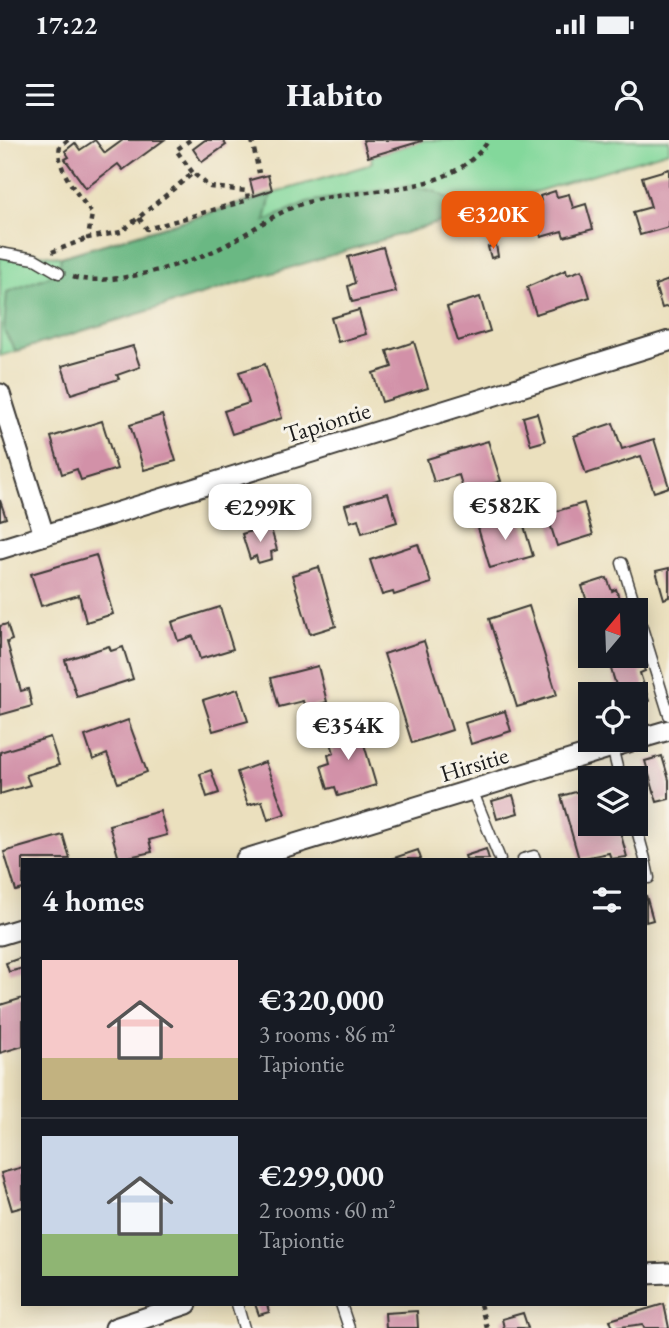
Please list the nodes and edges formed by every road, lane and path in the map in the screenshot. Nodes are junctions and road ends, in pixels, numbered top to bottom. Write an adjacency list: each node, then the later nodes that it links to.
1 (68, 140): 8 (path)
2 (190, 140): 5 (path)
3 (252, 140): 6 (path)
4 (489, 140): 11 (path)
5 (193, 173): 7 (path); 7 (path)
6 (259, 173)
7 (138, 217): 8 (path)
8 (88, 237): 10 (path)
9 (0, 253): 10 (lane)
10 (35, 259): 11 (lane)
11 (59, 273)
12 (669, 341): 14 (street, Tapiontie)
13 (0, 394): 14 (street)
14 (44, 536): 15 (street, Tapiontie)
15 (0, 549)
16 (622, 563): 17 (lane)
17 (669, 715)
18 (669, 730): 19 (street, Hirsitie)
19 (648, 736)
20 (596, 752): 21 (street, Hirsitie)
21 (472, 790): 23 (street, Hirsitie); 24 (lane)
22 (638, 836): 25 (lane)
23 (249, 858)
24 (500, 858)
25 (644, 858)
26 (647, 870): 27 (lane)
27 (649, 878)
28 (21, 929): 29 (street)
29 (0, 934)
30 (669, 1273): 31 (street)
31 (647, 1274)
32 (181, 1306): 36 (street)
33 (238, 1306): 37 (lane)
34 (342, 1306): 38 (lane)
35 (481, 1306): 39 (path)
36 (115, 1328)
37 (244, 1328)
38 (349, 1328)
39 (487, 1328)

